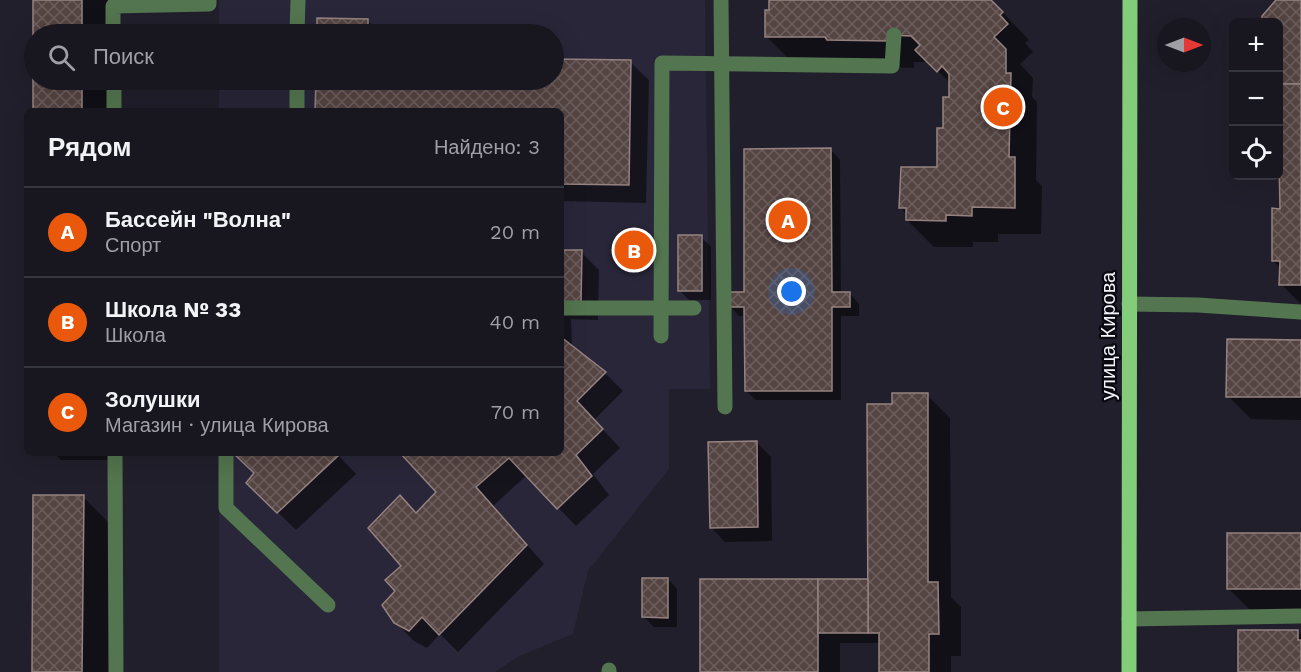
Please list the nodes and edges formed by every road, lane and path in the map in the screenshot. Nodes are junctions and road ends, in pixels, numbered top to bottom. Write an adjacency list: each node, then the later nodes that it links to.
1 (209, 0): 5 (lane)
2 (298, 0): 6 (lane)
3 (722, 0): 8 (lane)
4 (1130, 0): 13 (main road, улица Кирова)
5 (113, 24)
6 (297, 24)
7 (894, 35): 8 (lane)
8 (722, 64): 15 (lane); 19 (lane)
9 (114, 90): 11 (lane)
10 (297, 90): 12 (lane)
11 (114, 108)
12 (297, 108)
13 (1129, 304): 17 (lane); 24 (main road, улица Кирова)
14 (564, 308): 15 (lane)
15 (662, 308): 16 (lane); 18 (lane)
16 (694, 308)
17 (1301, 312)
18 (661, 336)
19 (724, 407)
20 (115, 456): 25 (lane)
21 (226, 456): 22 (lane)
22 (328, 605)
23 (1301, 616): 24 (lane)
24 (1129, 619): 26 (main road, улица Кирова)
25 (116, 672)
26 (1130, 672)

